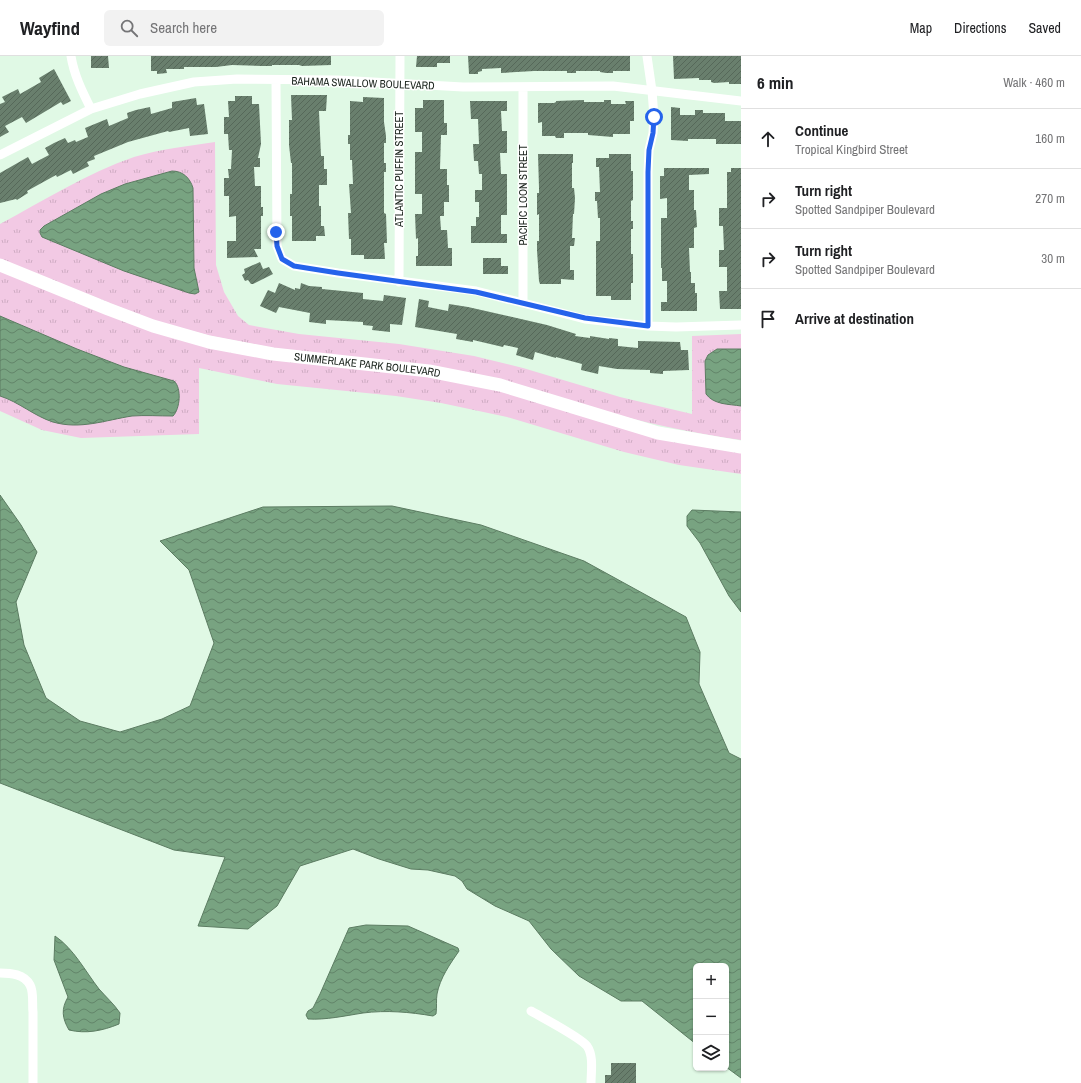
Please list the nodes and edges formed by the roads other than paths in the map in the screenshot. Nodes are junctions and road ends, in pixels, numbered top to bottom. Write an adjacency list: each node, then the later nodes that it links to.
1 (71, 56): 9 (street)
2 (400, 56): 5 (street, ATLANTIC PUFFIN STREET)
3 (647, 56): 7 (street)
4 (276, 80): 5 (street, BAHAMA SWALLOW BOULEVARD); 9 (street, BAHAMA SWALLOW BOULEVARD); 12 (street)
5 (399, 83): 6 (street, BAHAMA SWALLOW BOULEVARD); 12 (street, ATLANTIC PUFFIN STREET)
6 (523, 87): 7 (street, BAHAMA SWALLOW BOULEVARD); 13 (street, PACIFIC LOON STREET)
7 (652, 91): 8 (street, BAHAMA SWALLOW BOULEVARD); 15 (street)
8 (741, 101)
9 (91, 109): 10 (street, BAHAMA SWALLOW BOULEVARD)
10 (0, 155)
11 (0, 265): 16 (main road, SUMMERLAKE PARK BOULEVARD)
12 (399, 282): 13 (street)
13 (523, 303): 15 (street)
14 (741, 325): 15 (street)
15 (648, 326)
16 (741, 447)
17 (0, 973): 19 (street)
18 (531, 1011): 20 (street)
19 (33, 1083)
20 (591, 1083)

